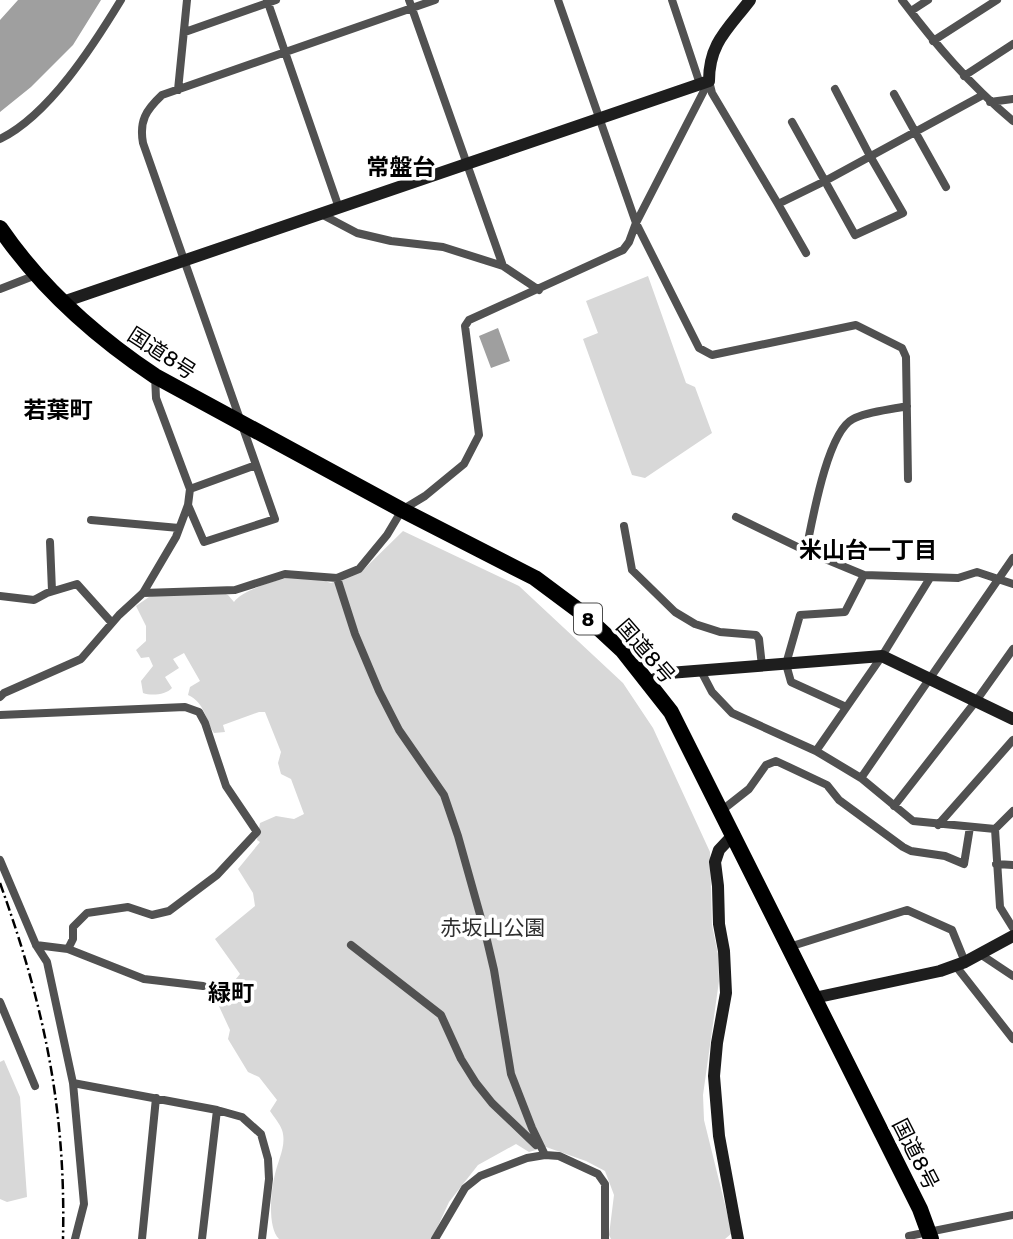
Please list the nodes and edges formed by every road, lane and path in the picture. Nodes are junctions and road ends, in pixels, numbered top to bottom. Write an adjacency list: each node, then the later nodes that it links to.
1 (121, 0): 29 (street)
2 (187, 0): 13 (street)
3 (435, 0): 11 (street)
4 (558, 0): 25 (street)
5 (672, 0): 18 (street)
6 (750, 0): 18 (street)
7 (902, 0): 12 (street)
8 (928, 0): 12 (street)
9 (997, 0): 14 (street)
10 (270, 1): 13 (street); 16 (street)
11 (410, 4): 16 (street); 31 (street)
12 (911, 11): 14 (street)
13 (185, 32): 20 (street)
14 (933, 41): 17 (street)
15 (1013, 44): 17 (street)
16 (284, 51): 20 (street); 35 (street)
17 (964, 76): 22 (street)
18 (704, 83): 25 (street); 34 (street); 37 (street)
19 (835, 89): 30 (street)
20 (178, 90): 40 (street)
21 (894, 94): 28 (street)
22 (983, 94): 24 (street); 28 (street)
23 (1013, 99): 24 (street)
24 (990, 102): 26 (street)
25 (600, 118): 31 (street); 37 (street)
26 (1013, 121)
27 (792, 122): 32 (street)
28 (915, 132): 30 (street); 33 (street)
29 (0, 139)
30 (870, 156): 32 (street); 32 (street)
31 (468, 163): 35 (street); 41 (street)
32 (825, 181): 34 (street)
33 (946, 187)
34 (778, 204): 39 (street)
35 (340, 208): 36 (street)
36 (321, 214): 40 (street); 41 (street)
37 (636, 223): 44 (street); 47 (street)
38 (0, 228): 42 (highway, 国道8号 / 8)
39 (806, 253)
40 (183, 262): 45 (street); 48 (street)
41 (503, 265): 44 (street)
42 (36, 275): 43 (street); 45 (highway, 国道8号 / 8)
43 (0, 289)
44 (539, 290): 53 (street)
45 (64, 303): 46 (highway, 国道8号 / 8)
46 (155, 376): 48 (highway, 国道8号 / 8); 51 (street)
47 (907, 407): 50 (street); 59 (street)
48 (243, 426): 49 (street); 53 (highway, 国道8号 / 8)
49 (256, 465): 51 (street); 52 (street)
50 (908, 479)
51 (190, 489): 52 (street)
52 (188, 505): 57 (street)
53 (402, 510): 62 (street); 76 (highway, 国道8号 / 8)
54 (736, 517): 59 (street)
55 (91, 520): 57 (street)
56 (624, 526): 73 (street)
57 (179, 528): 67 (street)
58 (50, 542): 66 (street)
59 (806, 551): 61 (street)
60 (1013, 558): 64 (street)
61 (864, 575): 63 (street); 72 (street)
62 (337, 578): 67 (street); 112 (street)
63 (930, 578): 64 (street); 71 (street)
64 (1000, 579): 65 (street); 75 (street)
65 (1013, 584)
66 (52, 591): 68 (street); 69 (street)
67 (143, 593): 69 (street)
68 (0, 596)
69 (112, 623): 77 (street)
70 (1013, 649): 78 (street)
71 (881, 656): 72 (street); 75 (street); 79 (street)
72 (786, 664): 73 (street); 79 (street)
73 (762, 666): 74 (street)
74 (701, 670): 76 (street); 83 (street)
75 (929, 677): 78 (street); 84 (street)
76 (648, 682): 86 (highway, 国道8号 / 8)
77 (0, 696)
78 (976, 701): 81 (street); 85 (street)
79 (846, 707): 83 (street)
80 (0, 715): 100 (street)
81 (1013, 719)
82 (1013, 740): 88 (street)
83 (816, 751): 84 (street)
84 (861, 778): 85 (street)
85 (894, 806): 88 (street)
86 (721, 811): 89 (street); 91 (highway, 国道8号 / 8)
87 (1013, 811): 90 (street)
88 (937, 825): 89 (street)
89 (970, 827): 90 (street)
90 (995, 829): 93 (street)
91 (734, 834): 99 (highway, 国道8号 / 8); 121 (street)
92 (0, 860): 97 (street)
93 (996, 864): 94 (street); 95 (street)
94 (1013, 865)
95 (1013, 929)
96 (1013, 936): 101 (street)
97 (36, 944): 100 (street); 108 (street)
98 (351, 945): 112 (street)
99 (789, 947): 102 (street); 105 (highway, 国道8号 / 8)
100 (68, 949): 104 (street)
101 (980, 954): 102 (street); 103 (street)
102 (960, 964): 105 (street); 107 (street)
103 (1013, 976)
104 (203, 986)
105 (814, 998): 122 (highway, 国道8号 / 8)
106 (0, 1002): 109 (street)
107 (1013, 1039)
108 (73, 1083): 110 (street); 115 (street)
109 (35, 1086)
110 (156, 1098): 111 (street); 116 (street)
111 (217, 1110): 117 (street); 118 (street)
112 (545, 1155): 119 (street); 120 (street)
113 (1013, 1215): 114 (street)
114 (909, 1236)
115 (75, 1239)
116 (142, 1239)
117 (202, 1239)
118 (262, 1239)
119 (435, 1239)
120 (606, 1239)
121 (738, 1239)
122 (931, 1239)

